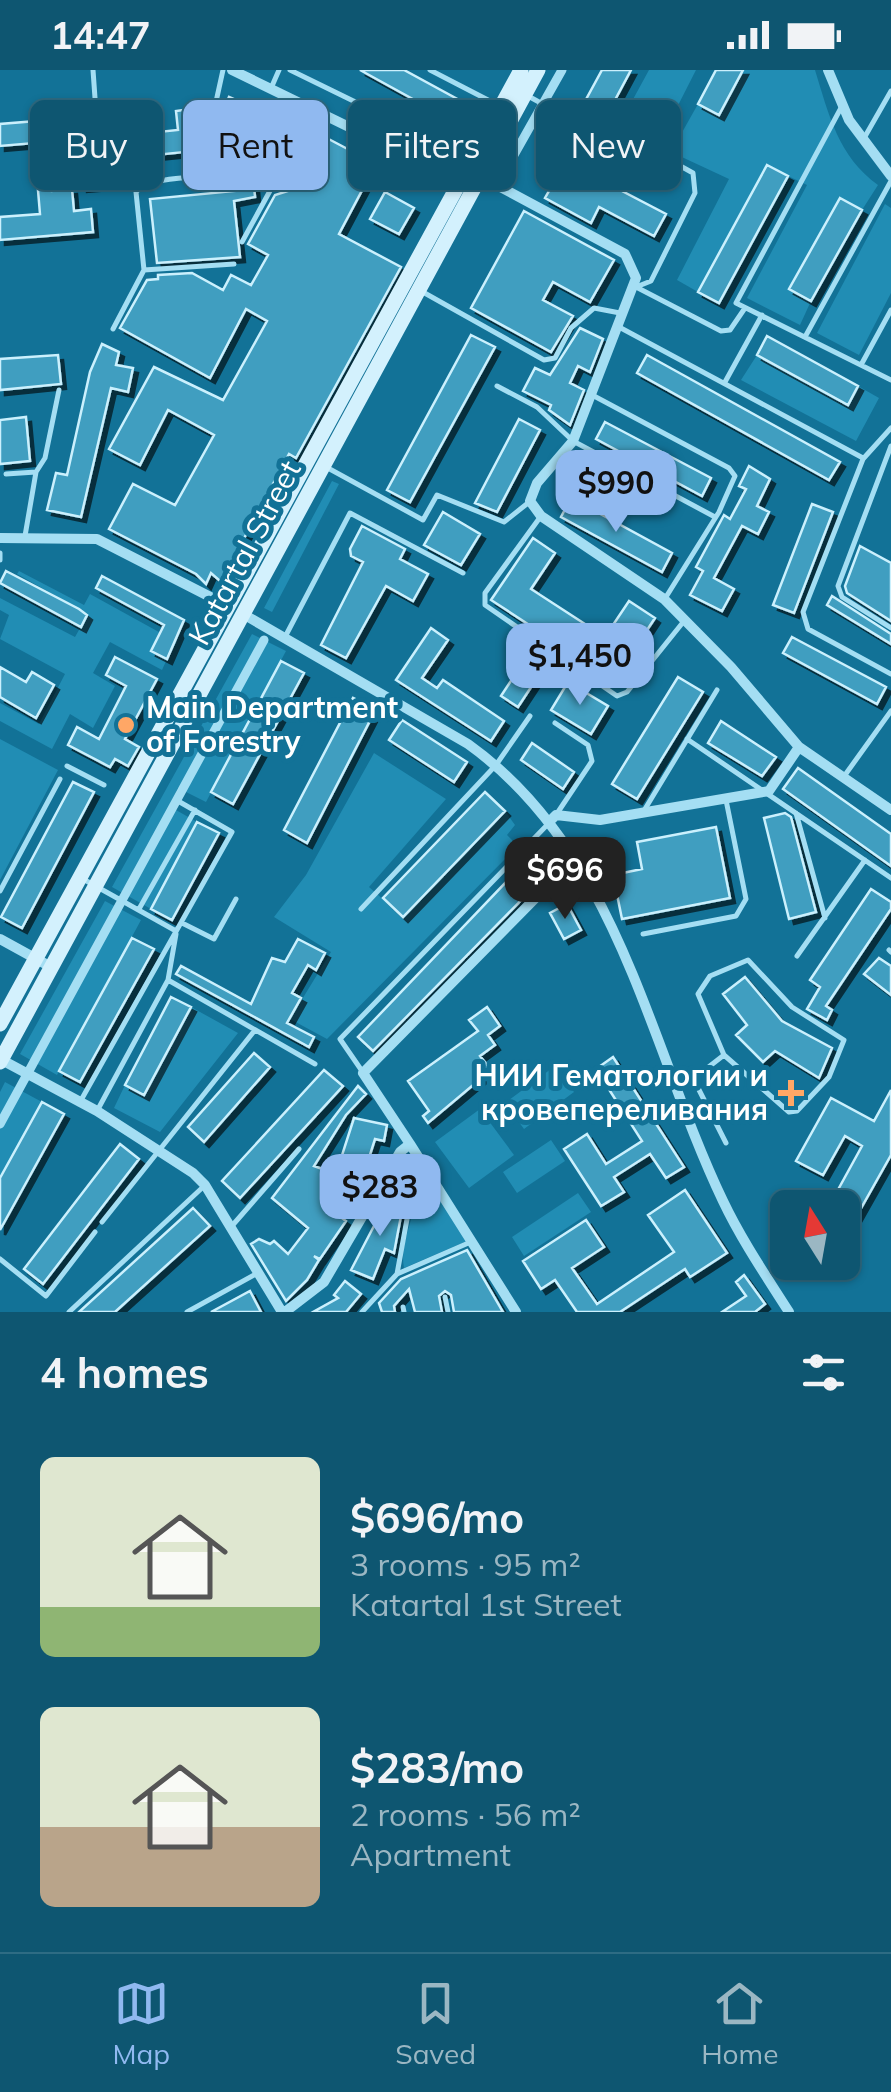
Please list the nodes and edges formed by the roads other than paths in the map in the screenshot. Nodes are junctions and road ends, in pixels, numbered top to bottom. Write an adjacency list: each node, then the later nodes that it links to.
1 (93, 70): 14 (lane)
2 (223, 70): 15 (lane)
3 (232, 70): 11 (street)
4 (279, 70): 11 (lane)
5 (290, 70): 16 (lane)
6 (430, 70): 17 (lane)
7 (521, 70): 18 (main road, Katartal Street)
8 (538, 70): 13 (main road, Katartal Street)
9 (562, 70): 19 (street)
10 (828, 70): 21 (street)
11 (272, 86): 23 (street)
12 (891, 91): 27 (lane)
13 (524, 95): 20 (lane); 22 (main road, Katartal Street)
14 (95, 98)
15 (216, 100)
16 (351, 100)
17 (488, 100)
18 (507, 100)
19 (547, 100)
20 (536, 101)
21 (842, 106): 27 (street); 40 (lane)
22 (516, 107)
23 (332, 116): 24 (lane); 26 (street)
24 (328, 118)
25 (536, 119): 28 (street)
26 (348, 123)
27 (863, 140): 30 (street)
28 (516, 153)
29 (681, 167): 39 (lane)
30 (891, 179): 46 (lane)
31 (183, 180): 37 (lane)
32 (271, 190): 35 (lane)
33 (464, 190): 38 (main road, Katartal Street)
34 (506, 190): 39 (street)
35 (242, 242)
36 (234, 264): 37 (lane)
37 (144, 270): 44 (lane)
38 (412, 286): 42 (lane); 57 (main road, Katartal Street)
39 (636, 287): 40 (lane); 42 (street)
40 (746, 307): 43 (lane)
41 (891, 310): 47 (lane)
42 (624, 315): 45 (street)
43 (762, 315): 46 (lane); 49 (lane)
44 (113, 328)
45 (619, 328): 49 (lane); 52 (street)
46 (804, 336): 47 (lane)
47 (861, 365): 48 (lane)
48 (891, 380)
49 (726, 382): 56 (lane)
50 (497, 386): 54 (lane)
51 (59, 390): 58 (lane)
52 (594, 396): 54 (street); 62 (lane)
53 (891, 428): 56 (lane)
54 (573, 441): 60 (street); 62 (lane)
55 (891, 446): 69 (lane)
56 (864, 459): 72 (lane)
57 (316, 462): 60 (lane); 67 (main road, Katartal Street)
58 (36, 472): 59 (lane); 63 (lane)
59 (6, 474)
60 (530, 501): 61 (street)
61 (542, 516): 66 (street); 68 (lane)
62 (715, 517): 66 (lane)
63 (26, 536): 64 (street); 67 (street)
64 (0, 538)
65 (463, 574): 70 (lane)
66 (664, 600): 68 (street)
67 (236, 610): 70 (street); 94 (main road, Katartal Street); 96 (main road, Katartal Street)
68 (684, 621): 78 (street)
69 (891, 628)
70 (284, 638): 79 (street)
71 (264, 640): 86 (street)
72 (891, 674)
73 (717, 690): 77 (lane)
74 (891, 710): 81 (lane)
75 (530, 716): 79 (lane)
76 (556, 723): 91 (lane)
77 (687, 739): 84 (lane); 90 (lane)
78 (799, 747): 81 (street); 84 (street)
79 (496, 765): 91 (street); 101 (lane)
80 (67, 766): 83 (lane)
81 (843, 777): 89 (street)
82 (60, 779): 97 (lane)
83 (104, 786)
84 (769, 791): 85 (street); 88 (lane)
85 (725, 797): 90 (street); 105 (lane)
86 (177, 800): 87 (lane); 99 (street)
87 (194, 810): 100 (lane); 103 (lane)
88 (795, 810): 93 (lane); 102 (lane)
89 (891, 810)
90 (643, 812): 91 (street)
91 (553, 818): 92 (street); 116 (lane)
92 (574, 859): 116 (street); 119 (street)
93 (865, 860): 95 (lane); 102 (lane)
94 (80, 878): 96 (lane); 108 (main road, Katartal Street)
95 (891, 878)
96 (96, 885): 99 (lane); 109 (main road, Katartal Street)
97 (0, 891)
98 (236, 898): 103 (lane)
99 (123, 900): 100 (lane); 117 (street)
100 (139, 909): 104 (lane)
101 (361, 909)
102 (825, 919): 107 (lane)
103 (181, 922): 104 (lane)
104 (176, 930): 110 (lane); 120 (lane)
105 (644, 934)
106 (0, 939): 108 (street)
107 (797, 956)
108 (36, 958): 109 (street); 111 (main road, Katartal Street)
109 (51, 967): 114 (main road, Katartal Street)
110 (168, 980): 112 (lane); 121 (lane)
111 (0, 1024)
112 (255, 1030): 115 (lane); 125 (lane)
113 (724, 1055): 113 (lane); 118 (lane)
114 (0, 1060): 117 (street)
115 (315, 1064)
116 (364, 1073): 124 (street)
117 (28, 1074): 120 (street); 122 (street)
118 (694, 1080): 119 (lane); 123 (lane)
119 (680, 1090): 137 (street)
120 (80, 1102): 121 (street)
121 (97, 1111): 125 (street)
122 (0, 1124)
123 (726, 1142)
124 (410, 1144): 127 (street); 132 (street)
125 (158, 1148): 128 (street); 129 (lane)
126 (299, 1149): 130 (lane)
127 (400, 1152): 135 (lane); 140 (street)
128 (205, 1185): 130 (street); 138 (lane)
129 (102, 1222)
130 (230, 1226): 134 (street)
131 (94, 1232): 133 (lane)
132 (474, 1240): 135 (lane); 143 (street)
133 (0, 1260)
134 (259, 1273): 139 (lane); 140 (street)
135 (397, 1274): 141 (lane)
136 (445, 1297): 142 (lane)
137 (787, 1311)
138 (70, 1312)
139 (188, 1312)
140 (283, 1312)
141 (362, 1312)
142 (448, 1312)
143 (516, 1312)

